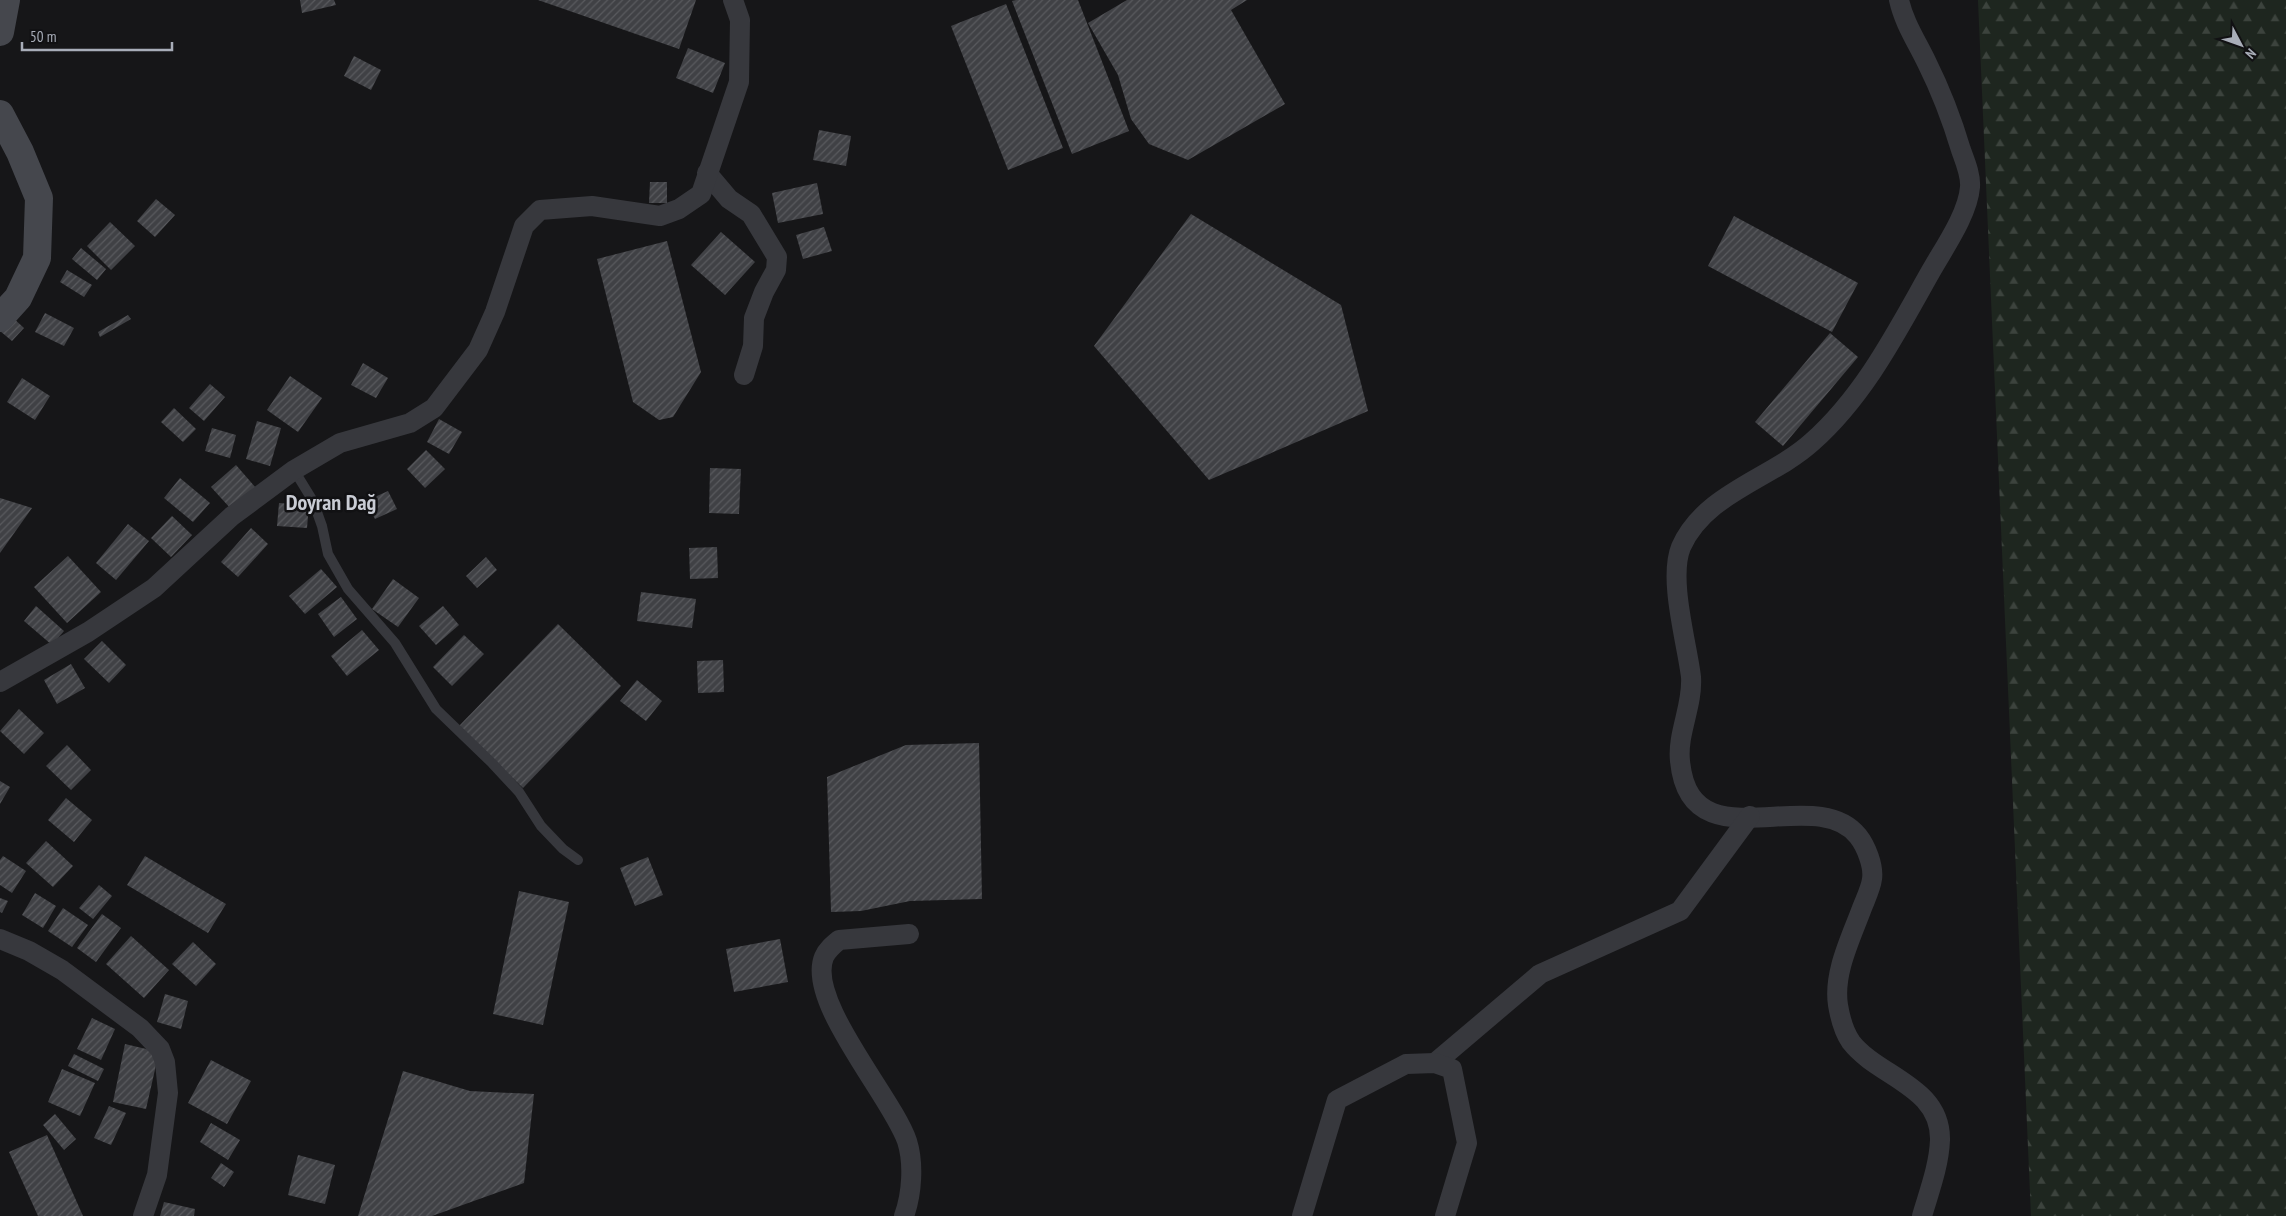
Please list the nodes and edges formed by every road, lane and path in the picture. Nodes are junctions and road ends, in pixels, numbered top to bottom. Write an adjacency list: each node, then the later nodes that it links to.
1 (6, 0): 4 (street)
2 (734, 0): 6 (street)
3 (1898, 0): 12 (street)
4 (0, 32)
5 (0, 114): 7 (street)
6 (707, 173): 9 (street); 10 (street)
7 (9, 295): 8 (street)
8 (0, 318)
9 (744, 375)
10 (294, 470): 11 (street); 13 (lane)
11 (0, 682)
12 (1750, 816): 16 (street); 21 (street)
13 (578, 860)
14 (909, 934): 18 (street)
15 (0, 939): 17 (street)
16 (1435, 1063): 19 (street); 20 (street)
17 (144, 1216)
18 (904, 1216)
19 (1302, 1216)
20 (1445, 1216)
21 (1922, 1216)

